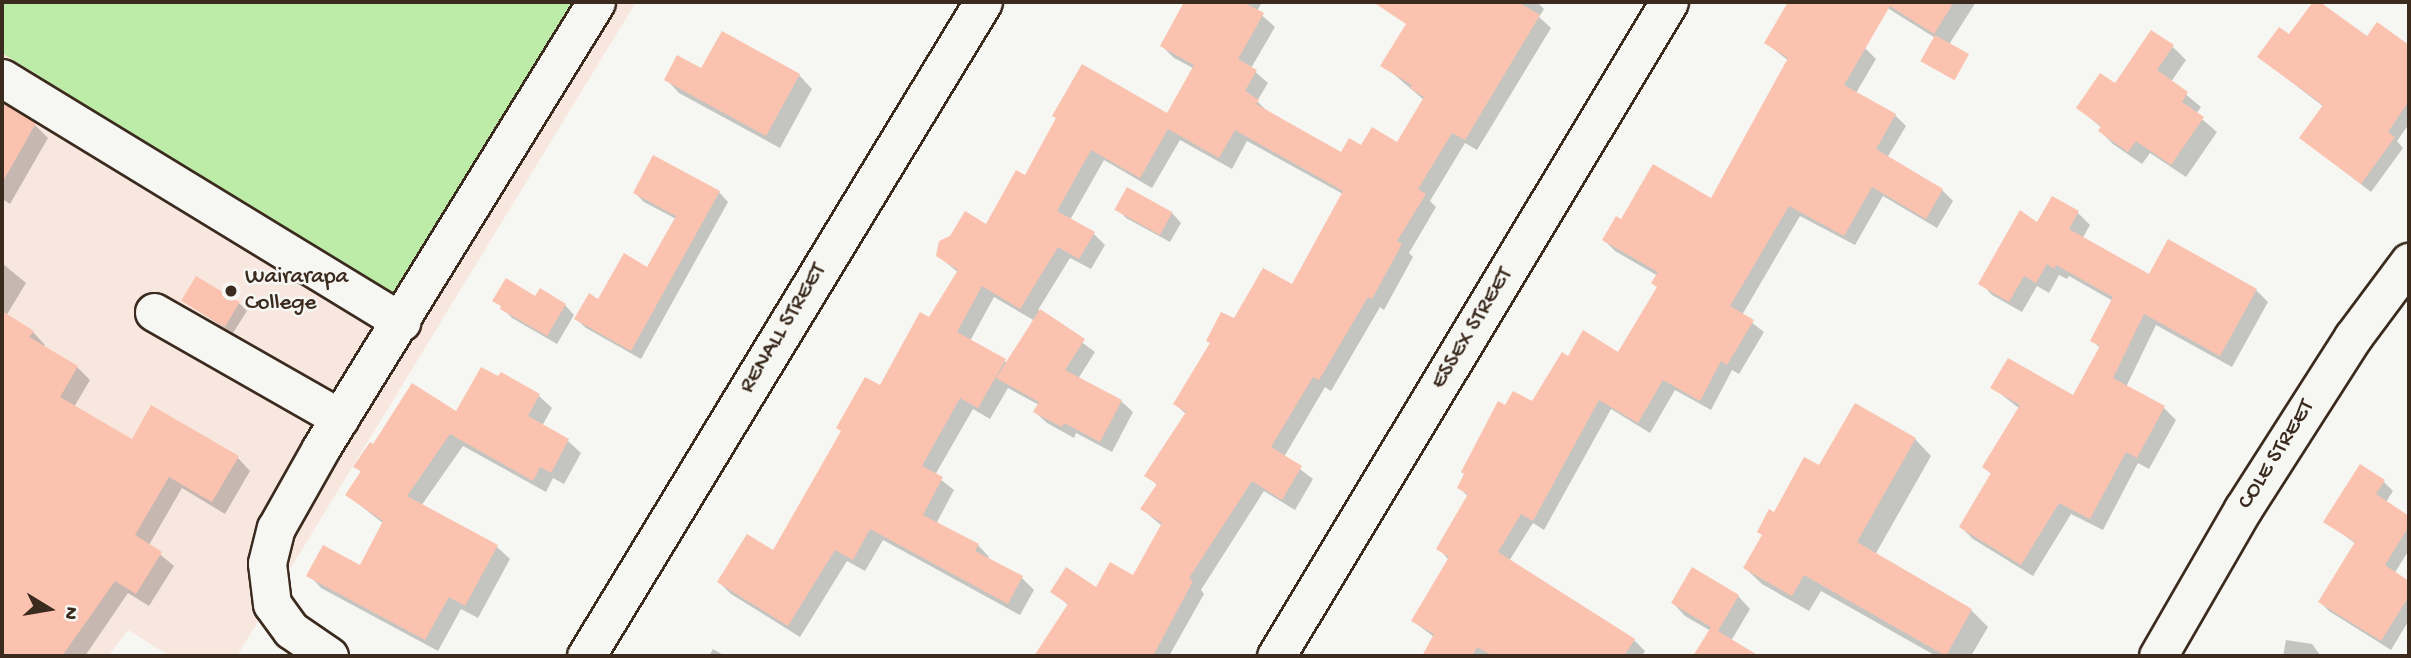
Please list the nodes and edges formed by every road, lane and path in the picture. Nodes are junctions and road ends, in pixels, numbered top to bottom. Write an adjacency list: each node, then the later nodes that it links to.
1 (596, 2): 7 (street)
2 (983, 2): 10 (street, RENALL STREET)
3 (1670, 2): 11 (street, ESSEX STREET)
4 (2, 78): 7 (street)
5 (2409, 262): 12 (street, COLE STREET)
6 (154, 312): 8 (street)
7 (401, 322): 8 (street)
8 (340, 418): 9 (street)
9 (329, 656)
10 (586, 656)
11 (1276, 656)
12 (2158, 656)

